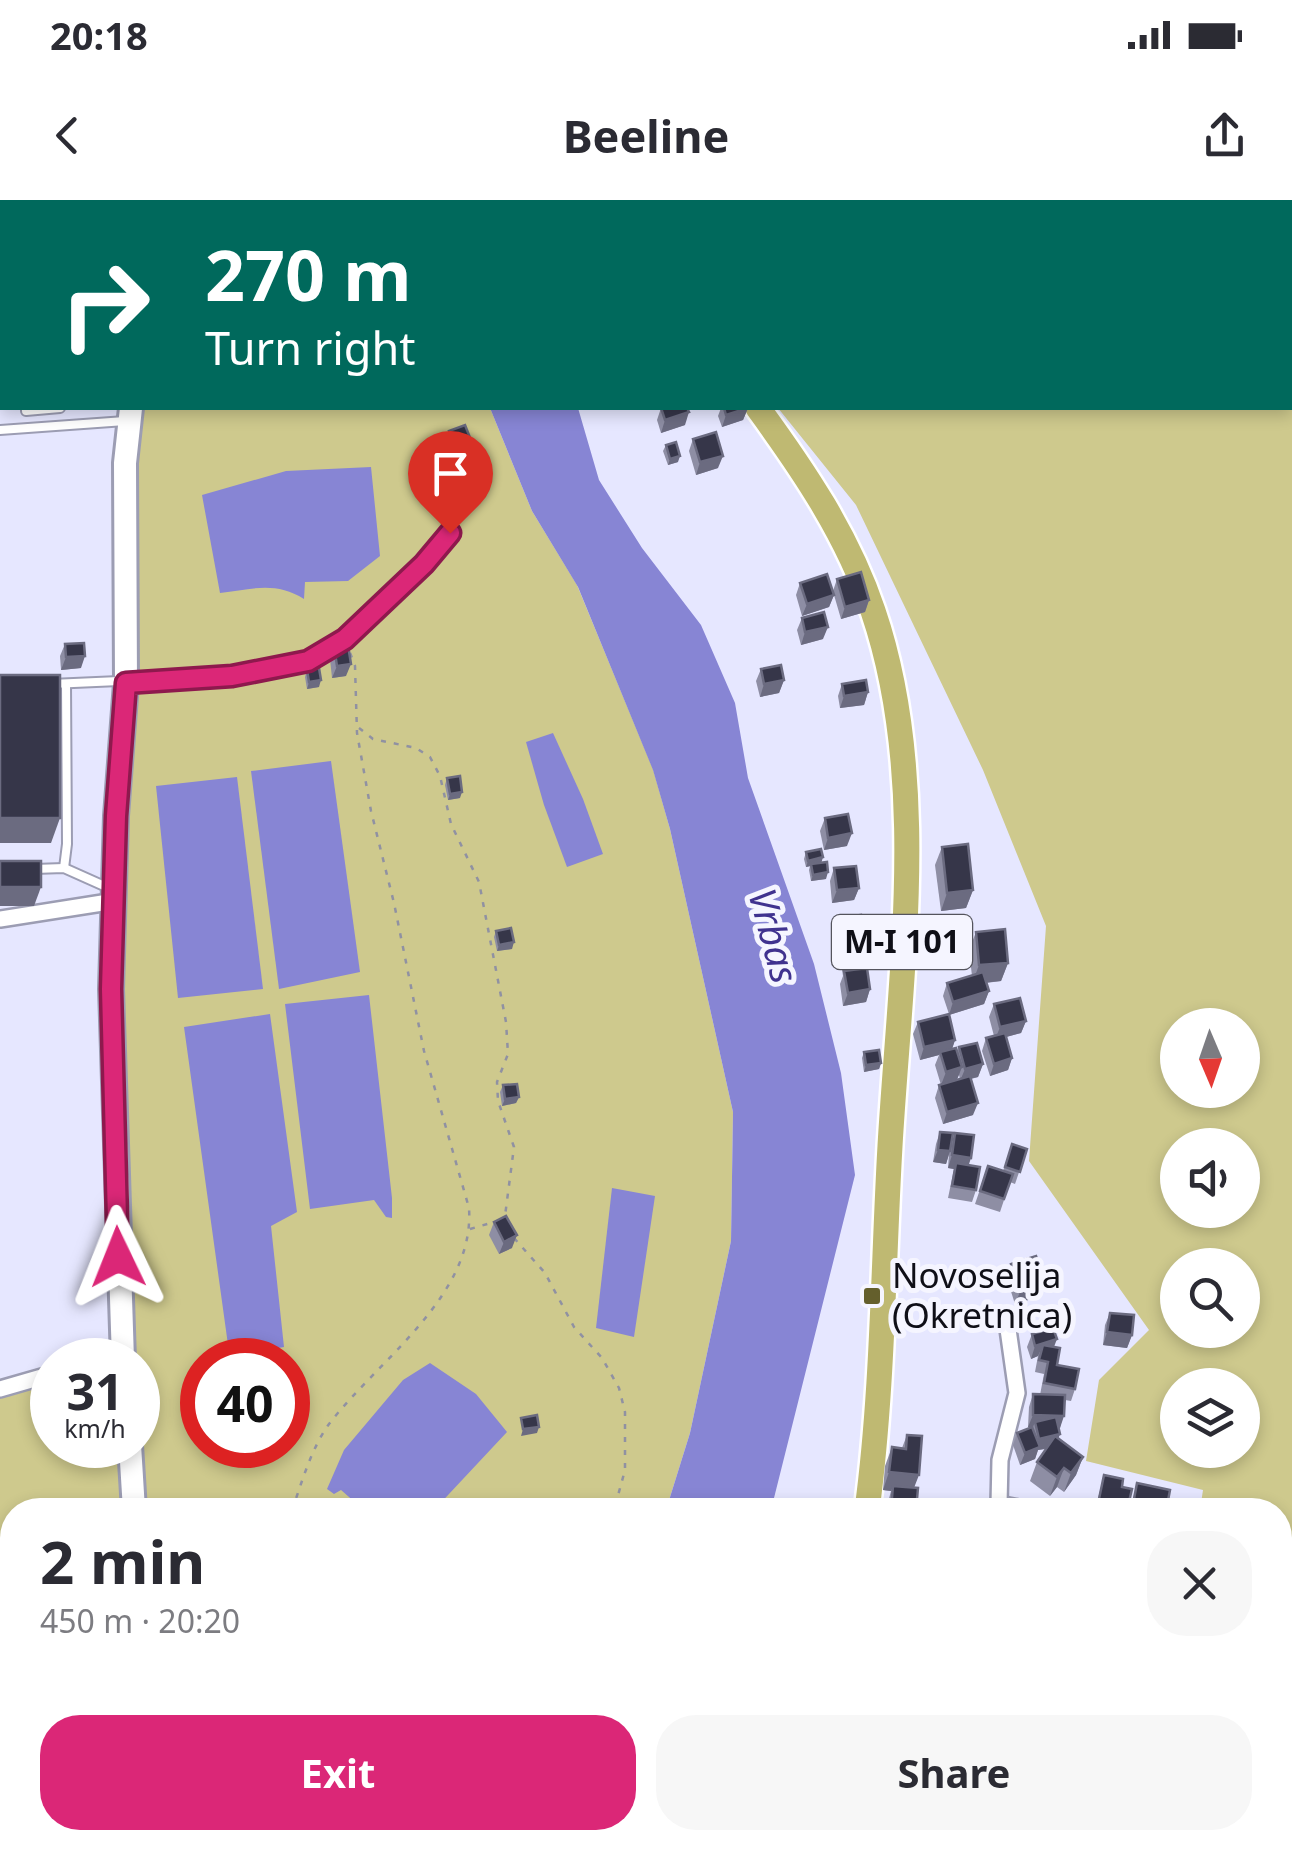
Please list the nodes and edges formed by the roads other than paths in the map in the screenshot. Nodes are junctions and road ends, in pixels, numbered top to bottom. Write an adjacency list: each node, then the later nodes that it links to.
1 (759, 410): 18 (main road, M-I 101)
2 (129, 411): 3 (lane); 5 (street)
3 (0, 430)
4 (452, 504): 5 (lane)
5 (126, 683): 7 (lane); 10 (street)
6 (35, 684): 7 (lane)
7 (66, 684): 8 (lane)
8 (64, 868): 9 (lane); 10 (lane)
9 (17, 870)
10 (115, 896): 11 (street); 13 (street)
11 (0, 920)
12 (1006, 1316): 19 (street)
13 (119, 1338)
14 (30, 1380): 15 (street)
15 (0, 1389)
16 (131, 1468): 17 (street)
17 (133, 1498)
18 (868, 1498)
19 (995, 1498)

